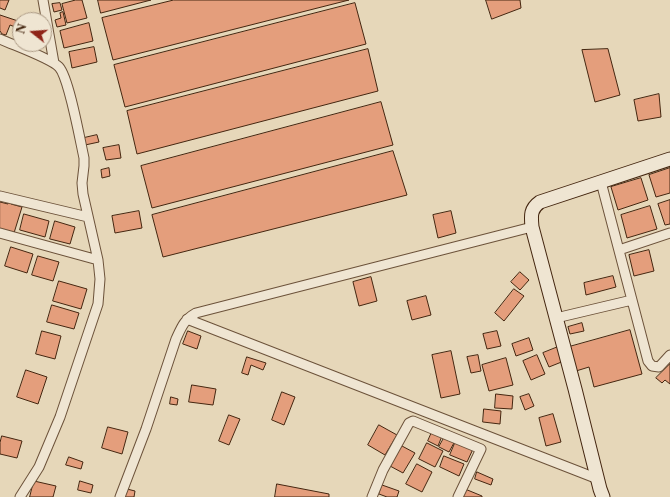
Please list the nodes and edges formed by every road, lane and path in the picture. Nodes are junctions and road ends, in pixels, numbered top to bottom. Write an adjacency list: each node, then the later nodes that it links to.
1 (43, 0): 3 (street)
2 (0, 39): 3 (street)
3 (54, 64): 7 (street)
4 (670, 160): 5 (main road)
5 (601, 182): 8 (main road); 11 (street)
6 (0, 196): 7 (street)
7 (88, 217): 12 (street)
8 (532, 227): 14 (main road); 15 (street)
9 (0, 233): 12 (street)
10 (670, 233): 11 (street)
11 (619, 250): 13 (street)
12 (98, 260): 18 (street)
13 (632, 300): 14 (street); 16 (street)
14 (556, 318): 17 (main road)
15 (187, 319): 17 (street); 19 (street)
16 (670, 355)
17 (598, 479): 22 (main road)
18 (20, 497)
19 (120, 497)
20 (372, 497): 21 (street)
21 (458, 497)
22 (603, 497)

